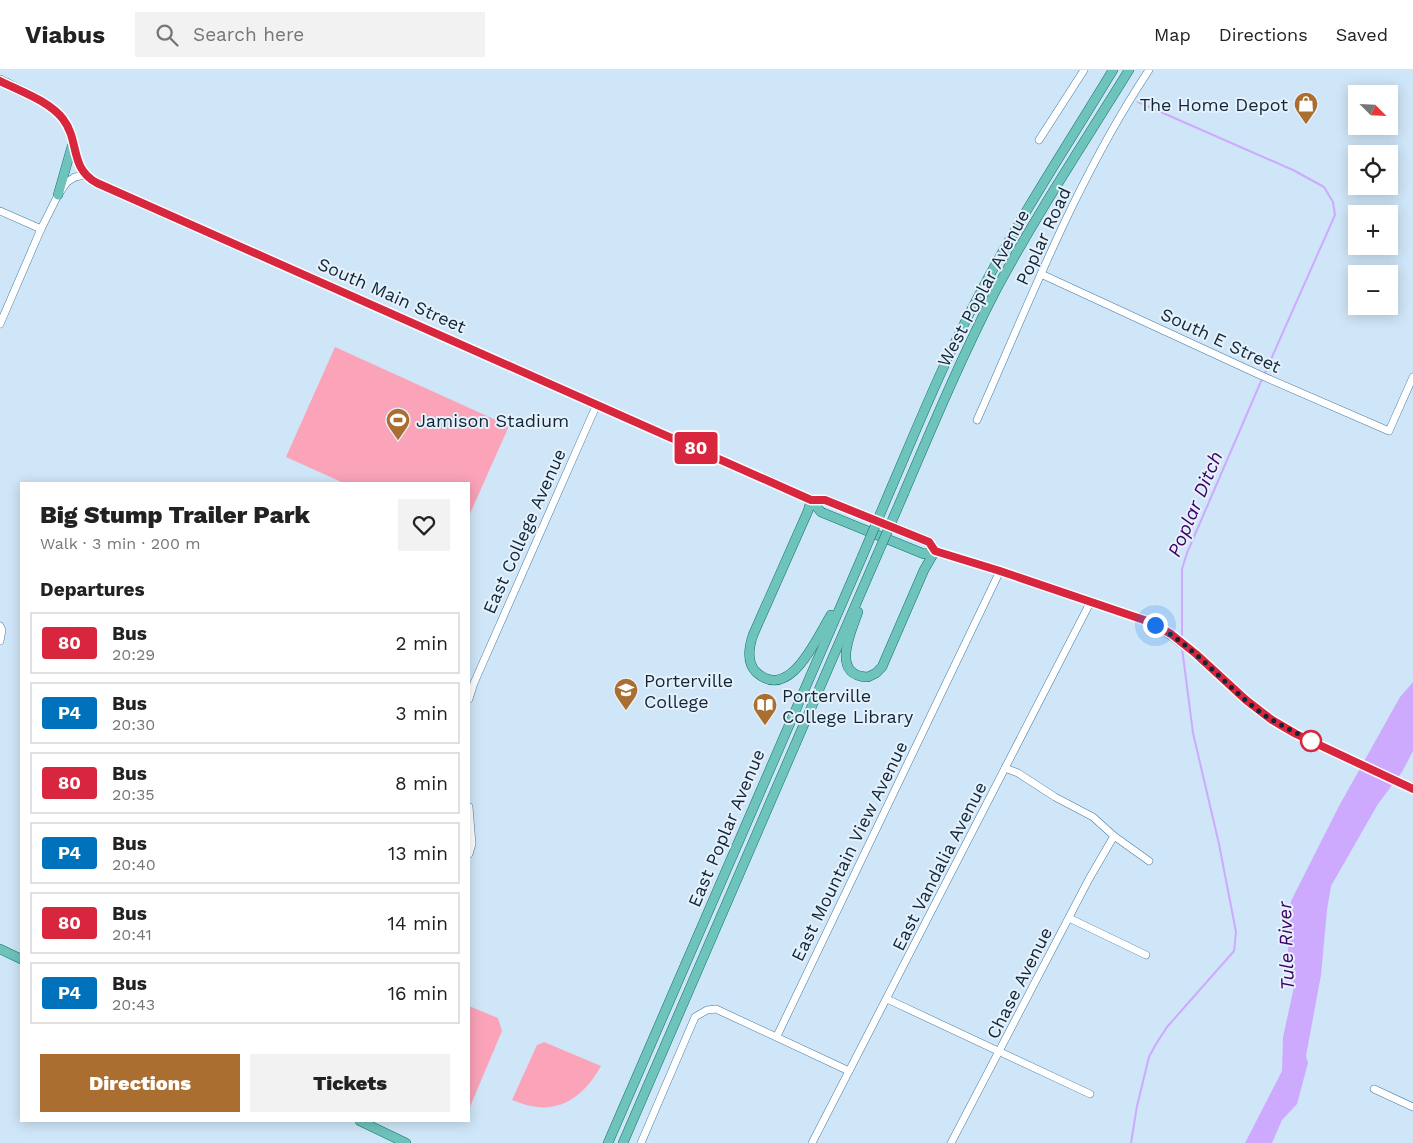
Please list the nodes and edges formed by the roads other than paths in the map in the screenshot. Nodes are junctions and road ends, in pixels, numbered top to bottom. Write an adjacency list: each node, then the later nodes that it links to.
1 (1084, 70): 7 (street)
2 (1113, 70): 18 (main road, West Poplar Avenue, bridge)
3 (1129, 70): 19 (main road, West Poplar Avenue, bridge)
4 (1149, 70): 12 (street, Poplar Road)
5 (0, 80): 6 (main road)
6 (73, 138): 8 (main road); 9 (main road)
7 (1039, 140)
8 (86, 175): 9 (street); 15 (main road, South Main Street)
9 (58, 195): 11 (street)
10 (0, 211): 11 (street)
11 (41, 229): 13 (street)
12 (1042, 274): 14 (street, South E Street); 16 (street, Poplar Road)
13 (0, 323)
14 (1413, 377)
15 (597, 404): 17 (main road, South Main Street); 27 (street, East College Avenue)
16 (977, 420)
17 (811, 500): 20 (main road, South Main Street); 23 (main road)
18 (875, 526): 23 (main road, East Poplar Avenue, bridge)
19 (887, 532): 21 (main road, East Poplar Avenue, bridge)
20 (935, 551): 21 (main road); 22 (main road, South Main Street)
21 (875, 560): 48 (main road, East Poplar Avenue)
22 (1000, 571): 24 (main road, South Main Street); 39 (street, East Mountain View Avenue)
23 (848, 586): 47 (main road, East Poplar Avenue)
24 (1091, 601): 28 (street, East Vandalia Avenue); 29 (main road, South Main Street)
25 (0, 626): 26 (street)
26 (0, 641)
27 (470, 696)
28 (1005, 768): 31 (street); 38 (street, East Vandalia Avenue)
29 (1413, 789)
30 (470, 819): 32 (street)
31 (1114, 836): 33 (street); 34 (street, Chase Avenue)
32 (470, 851)
33 (1149, 861)
34 (1069, 918): 36 (street); 40 (street, Chase Avenue)
35 (0, 949): 37 (main road)
36 (1146, 955)
37 (20, 959)
38 (887, 999): 40 (street); 41 (street, East Vandalia Avenue)
39 (777, 1036): 41 (street); 49 (street)
40 (1000, 1051): 43 (street); 51 (street, Chase Avenue)
41 (848, 1071): 50 (street, East Vandalia Avenue)
42 (1374, 1089): 44 (street)
43 (1090, 1094)
44 (1413, 1107)
45 (362, 1122): 46 (main road)
46 (406, 1143)
47 (608, 1143)
48 (623, 1143)
49 (641, 1143)
50 (812, 1143)
51 (951, 1143)

